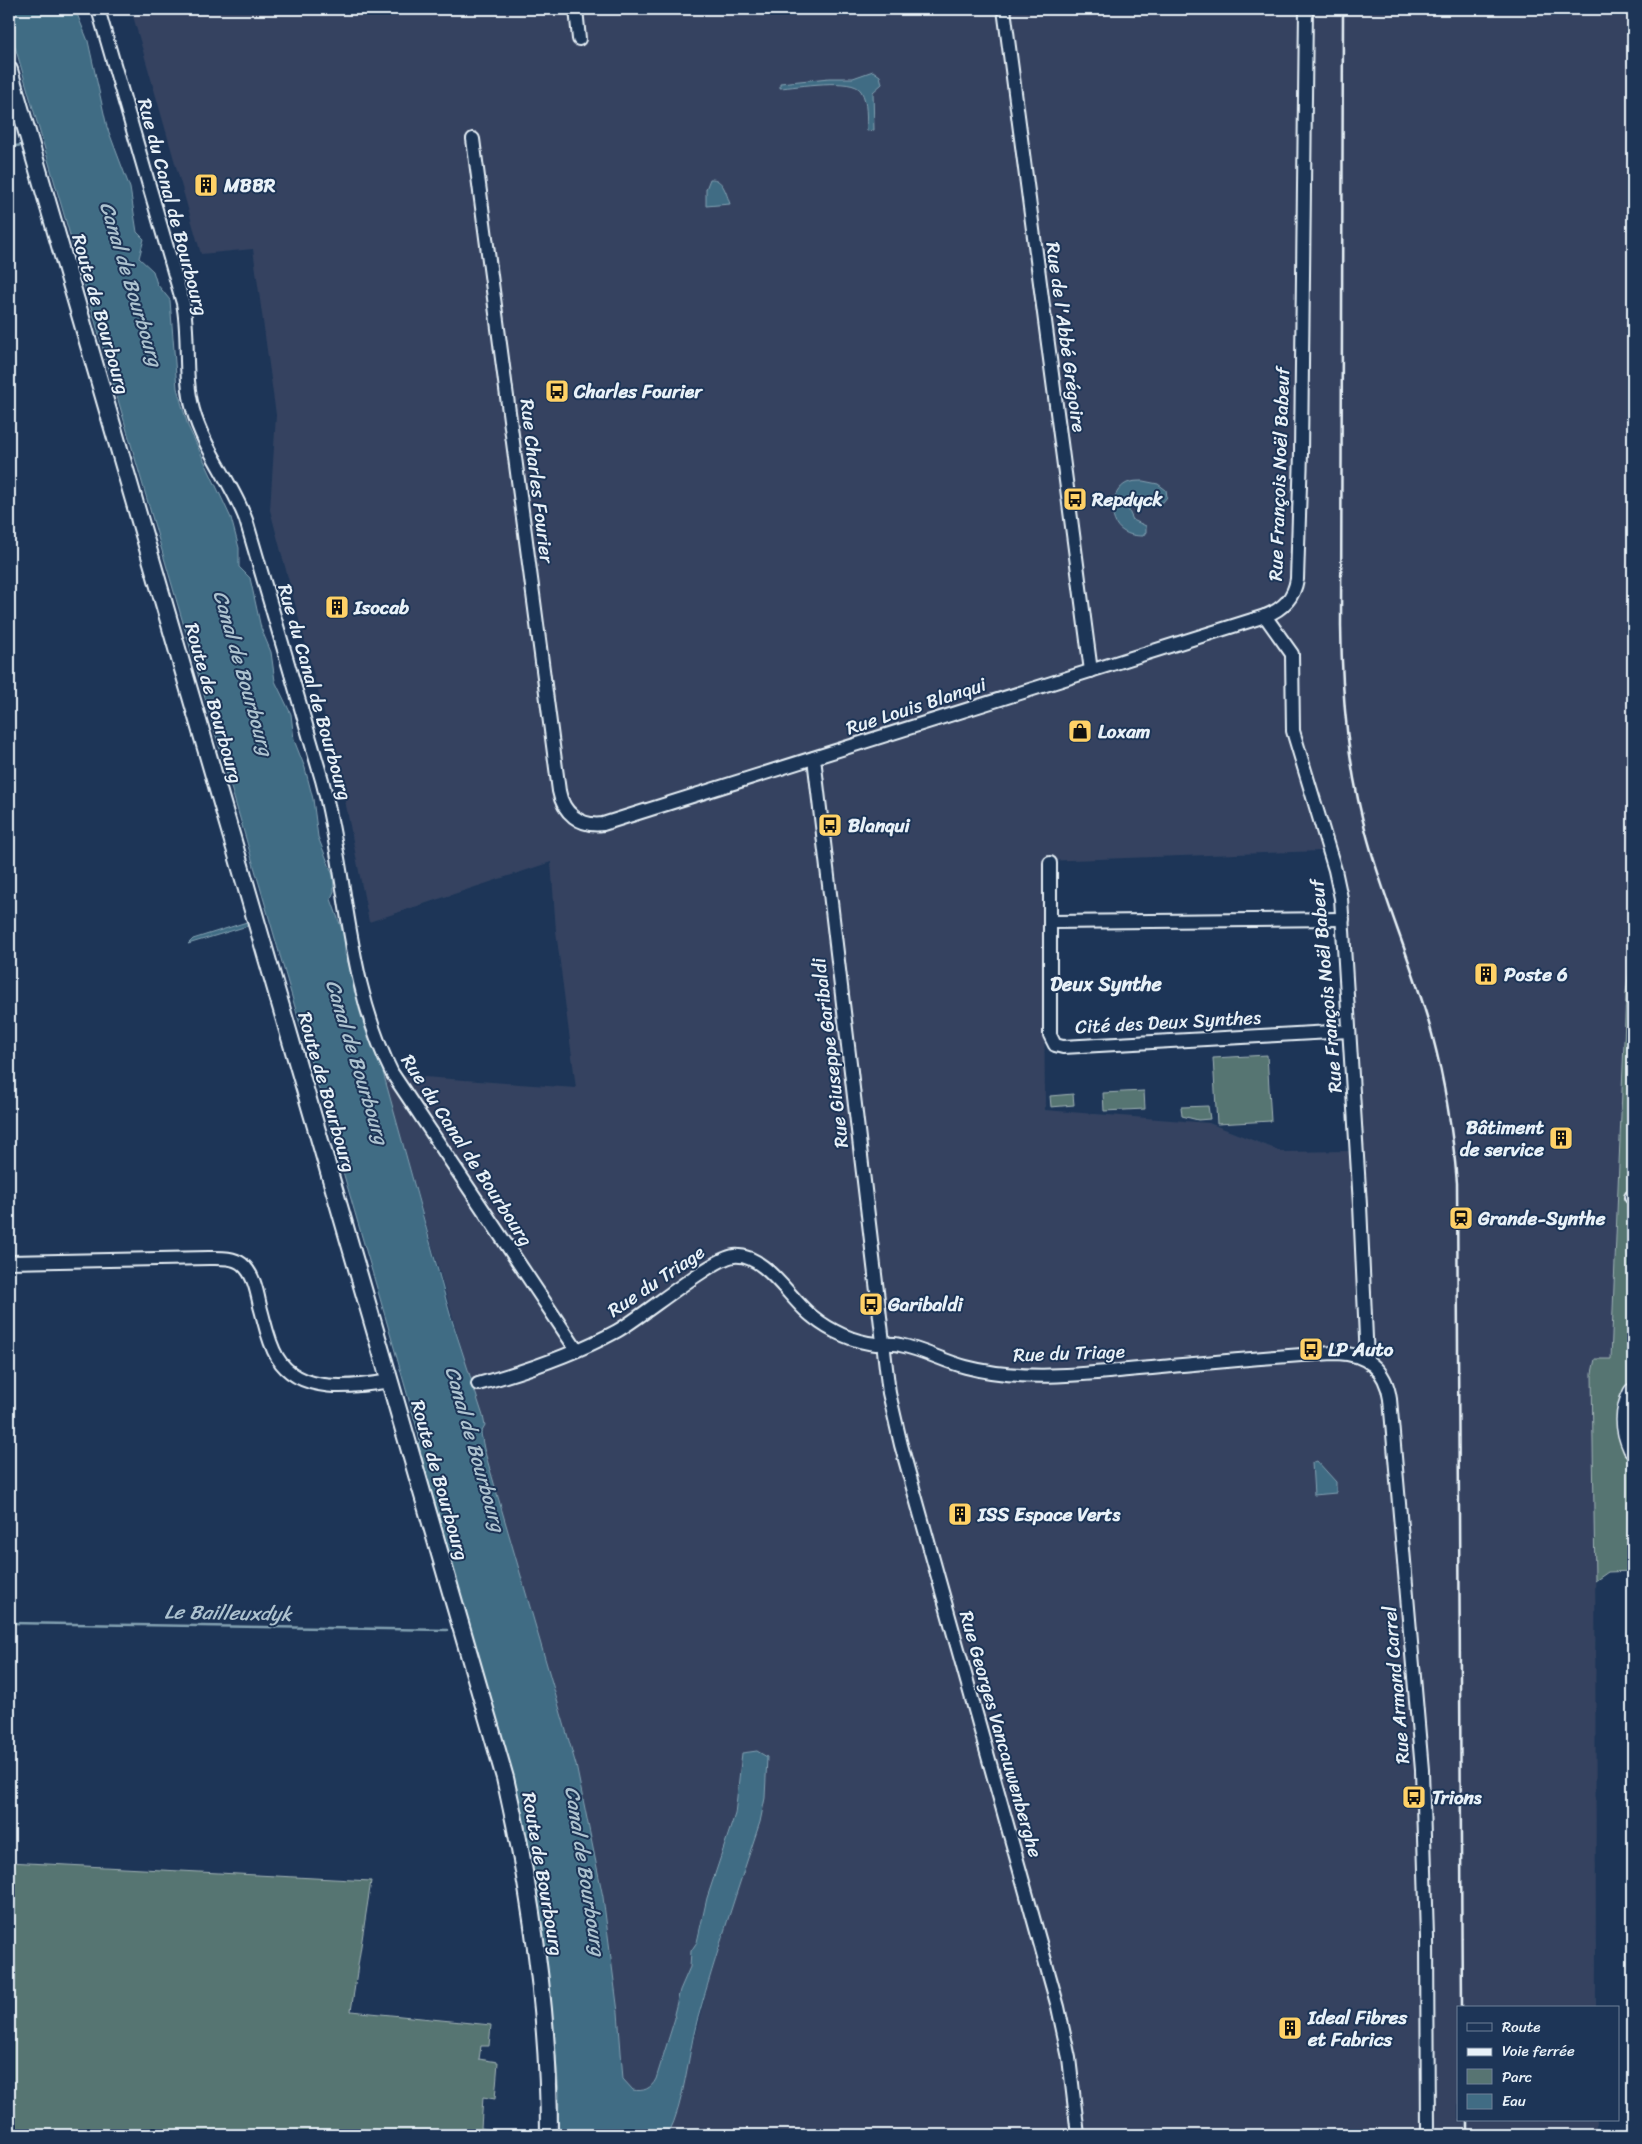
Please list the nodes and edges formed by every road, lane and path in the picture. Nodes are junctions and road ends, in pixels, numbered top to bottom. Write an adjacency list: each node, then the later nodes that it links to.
1 (98, 9): 18 (street, Rue du Canal de Bourbourg)
2 (576, 9): 5 (street)
3 (1004, 9): 9 (street, Rue de l'Abbé Grégoire)
4 (1306, 9): 8 (street, Rue François Noël Babeuf)
5 (579, 39)
6 (9, 70): 20 (main road, Route de Bourbourg)
7 (473, 139): 11 (street, Rue Charles Fourier)
8 (1265, 616): 9 (street, Rue Louis Blanqui); 13 (street, Rue François Noël Babeuf)
9 (1090, 671): 10 (street, Rue Louis Blanqui)
10 (814, 758): 11 (street, Rue Louis Blanqui); 17 (street, Rue Giuseppe Garibaldi)
11 (578, 820)
12 (1050, 863): 14 (street, Cité des Deux Synthes)
13 (1343, 919): 14 (street); 15 (street, Rue François Noël Babeuf)
14 (1050, 922): 15 (street, Cité des Deux Synthes)
15 (1349, 1031): 19 (street, Rue François Noël Babeuf)
16 (9, 1262): 20 (street)
17 (883, 1344): 18 (street, Rue du Triage); 19 (street, Rue du Triage); 25 (street, Rue Georges Vancauwenberghe)
18 (576, 1349): 21 (street, Rue du Triage)
19 (1367, 1360): 26 (street, Rue Armand Carrel)
20 (390, 1381): 24 (main road, Route de Bourbourg)
21 (478, 1384)
22 (1633, 1393): 23 (highway)
23 (1633, 1448)
24 (549, 2135)
25 (1078, 2135)
26 (1428, 2135)

